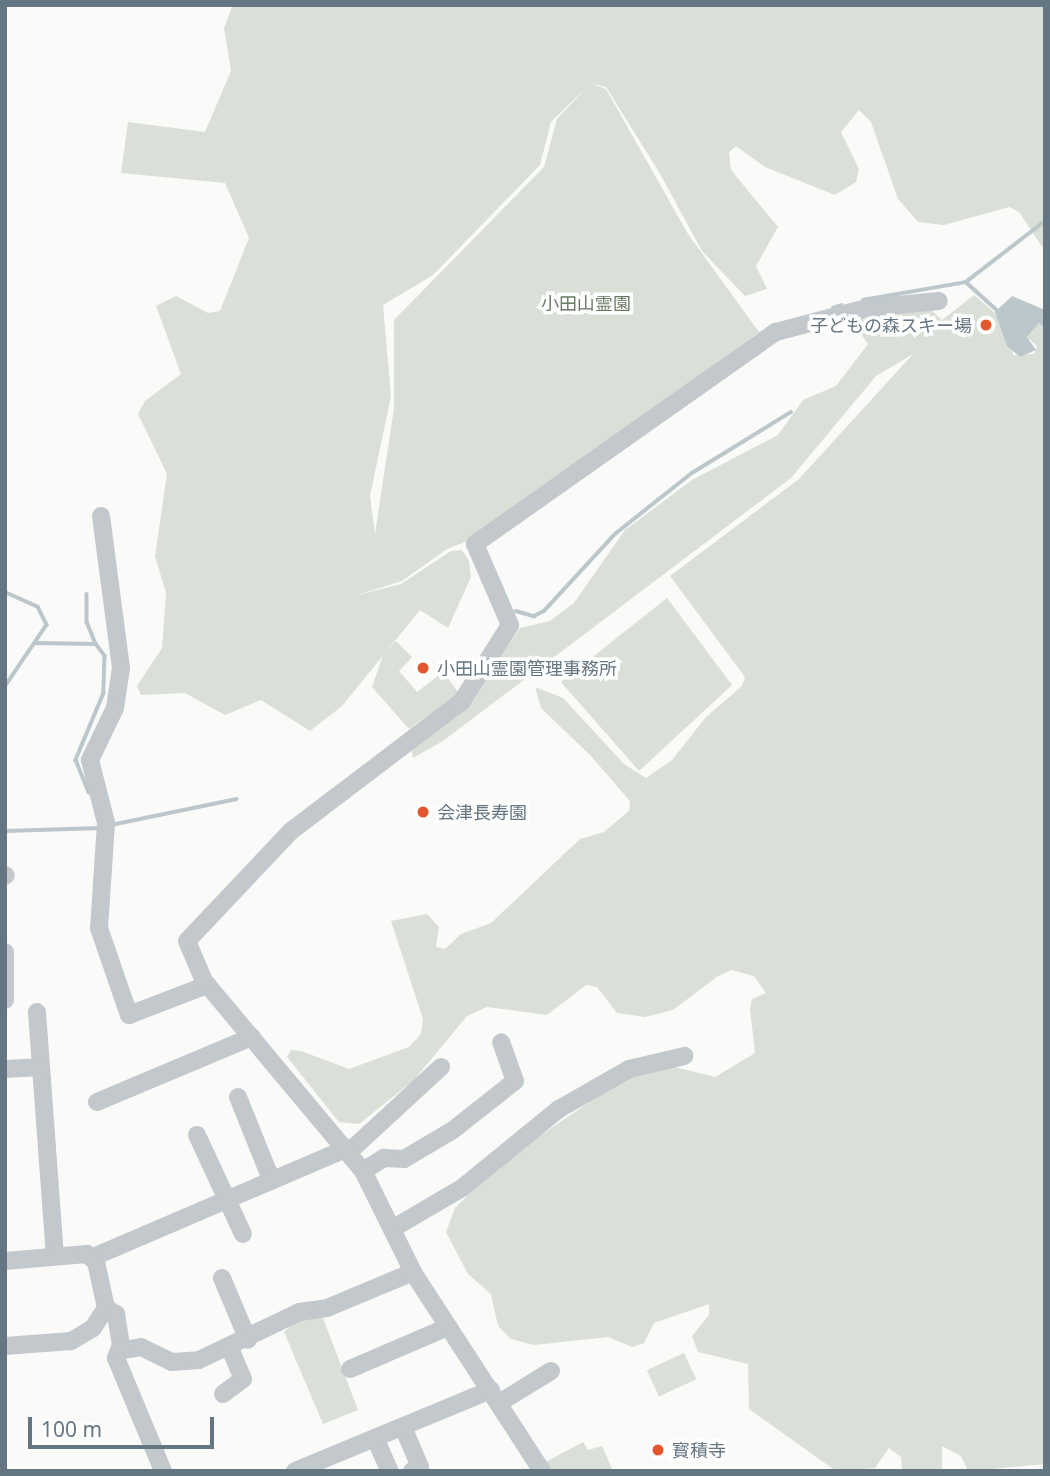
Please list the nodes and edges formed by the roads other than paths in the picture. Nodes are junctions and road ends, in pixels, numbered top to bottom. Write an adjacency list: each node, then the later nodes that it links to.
1 (939, 302): 4 (street)
2 (101, 516): 4 (street)
3 (5, 952): 5 (street)
4 (207, 985): 7 (street)
5 (5, 1000)
6 (37, 1012): 10 (street)
7 (252, 1037): 14 (street); 16 (street)
8 (502, 1042): 17 (street)
9 (684, 1056): 20 (street)
10 (41, 1068): 12 (street); 22 (street)
11 (441, 1068): 16 (street)
12 (5, 1069)
13 (238, 1097): 18 (street)
14 (97, 1102)
15 (197, 1135): 19 (street)
16 (349, 1150): 17 (street); 18 (street)
17 (363, 1171): 20 (street)
18 (271, 1179): 19 (street)
19 (226, 1198): 21 (street); 23 (street)
20 (392, 1229): 25 (street)
21 (243, 1234)
22 (55, 1256): 23 (street); 24 (street)
23 (91, 1258): 27 (street)
24 (5, 1261)
25 (412, 1272): 28 (street); 29 (street)
26 (222, 1278): 29 (street)
27 (106, 1308): 30 (street); 32 (street)
28 (448, 1327): 33 (street); 36 (street)
29 (248, 1340): 31 (street)
30 (5, 1346)
31 (230, 1348): 32 (street); 35 (street)
32 (119, 1351): 39 (street)
33 (350, 1369)
34 (551, 1371): 36 (street)
35 (223, 1394)
36 (495, 1396): 37 (street); 43 (street)
37 (402, 1427): 38 (street); 42 (street)
38 (375, 1438): 40 (street); 41 (street)
39 (163, 1471)
40 (295, 1471)
41 (390, 1471)
42 (412, 1471)
43 (542, 1471)

